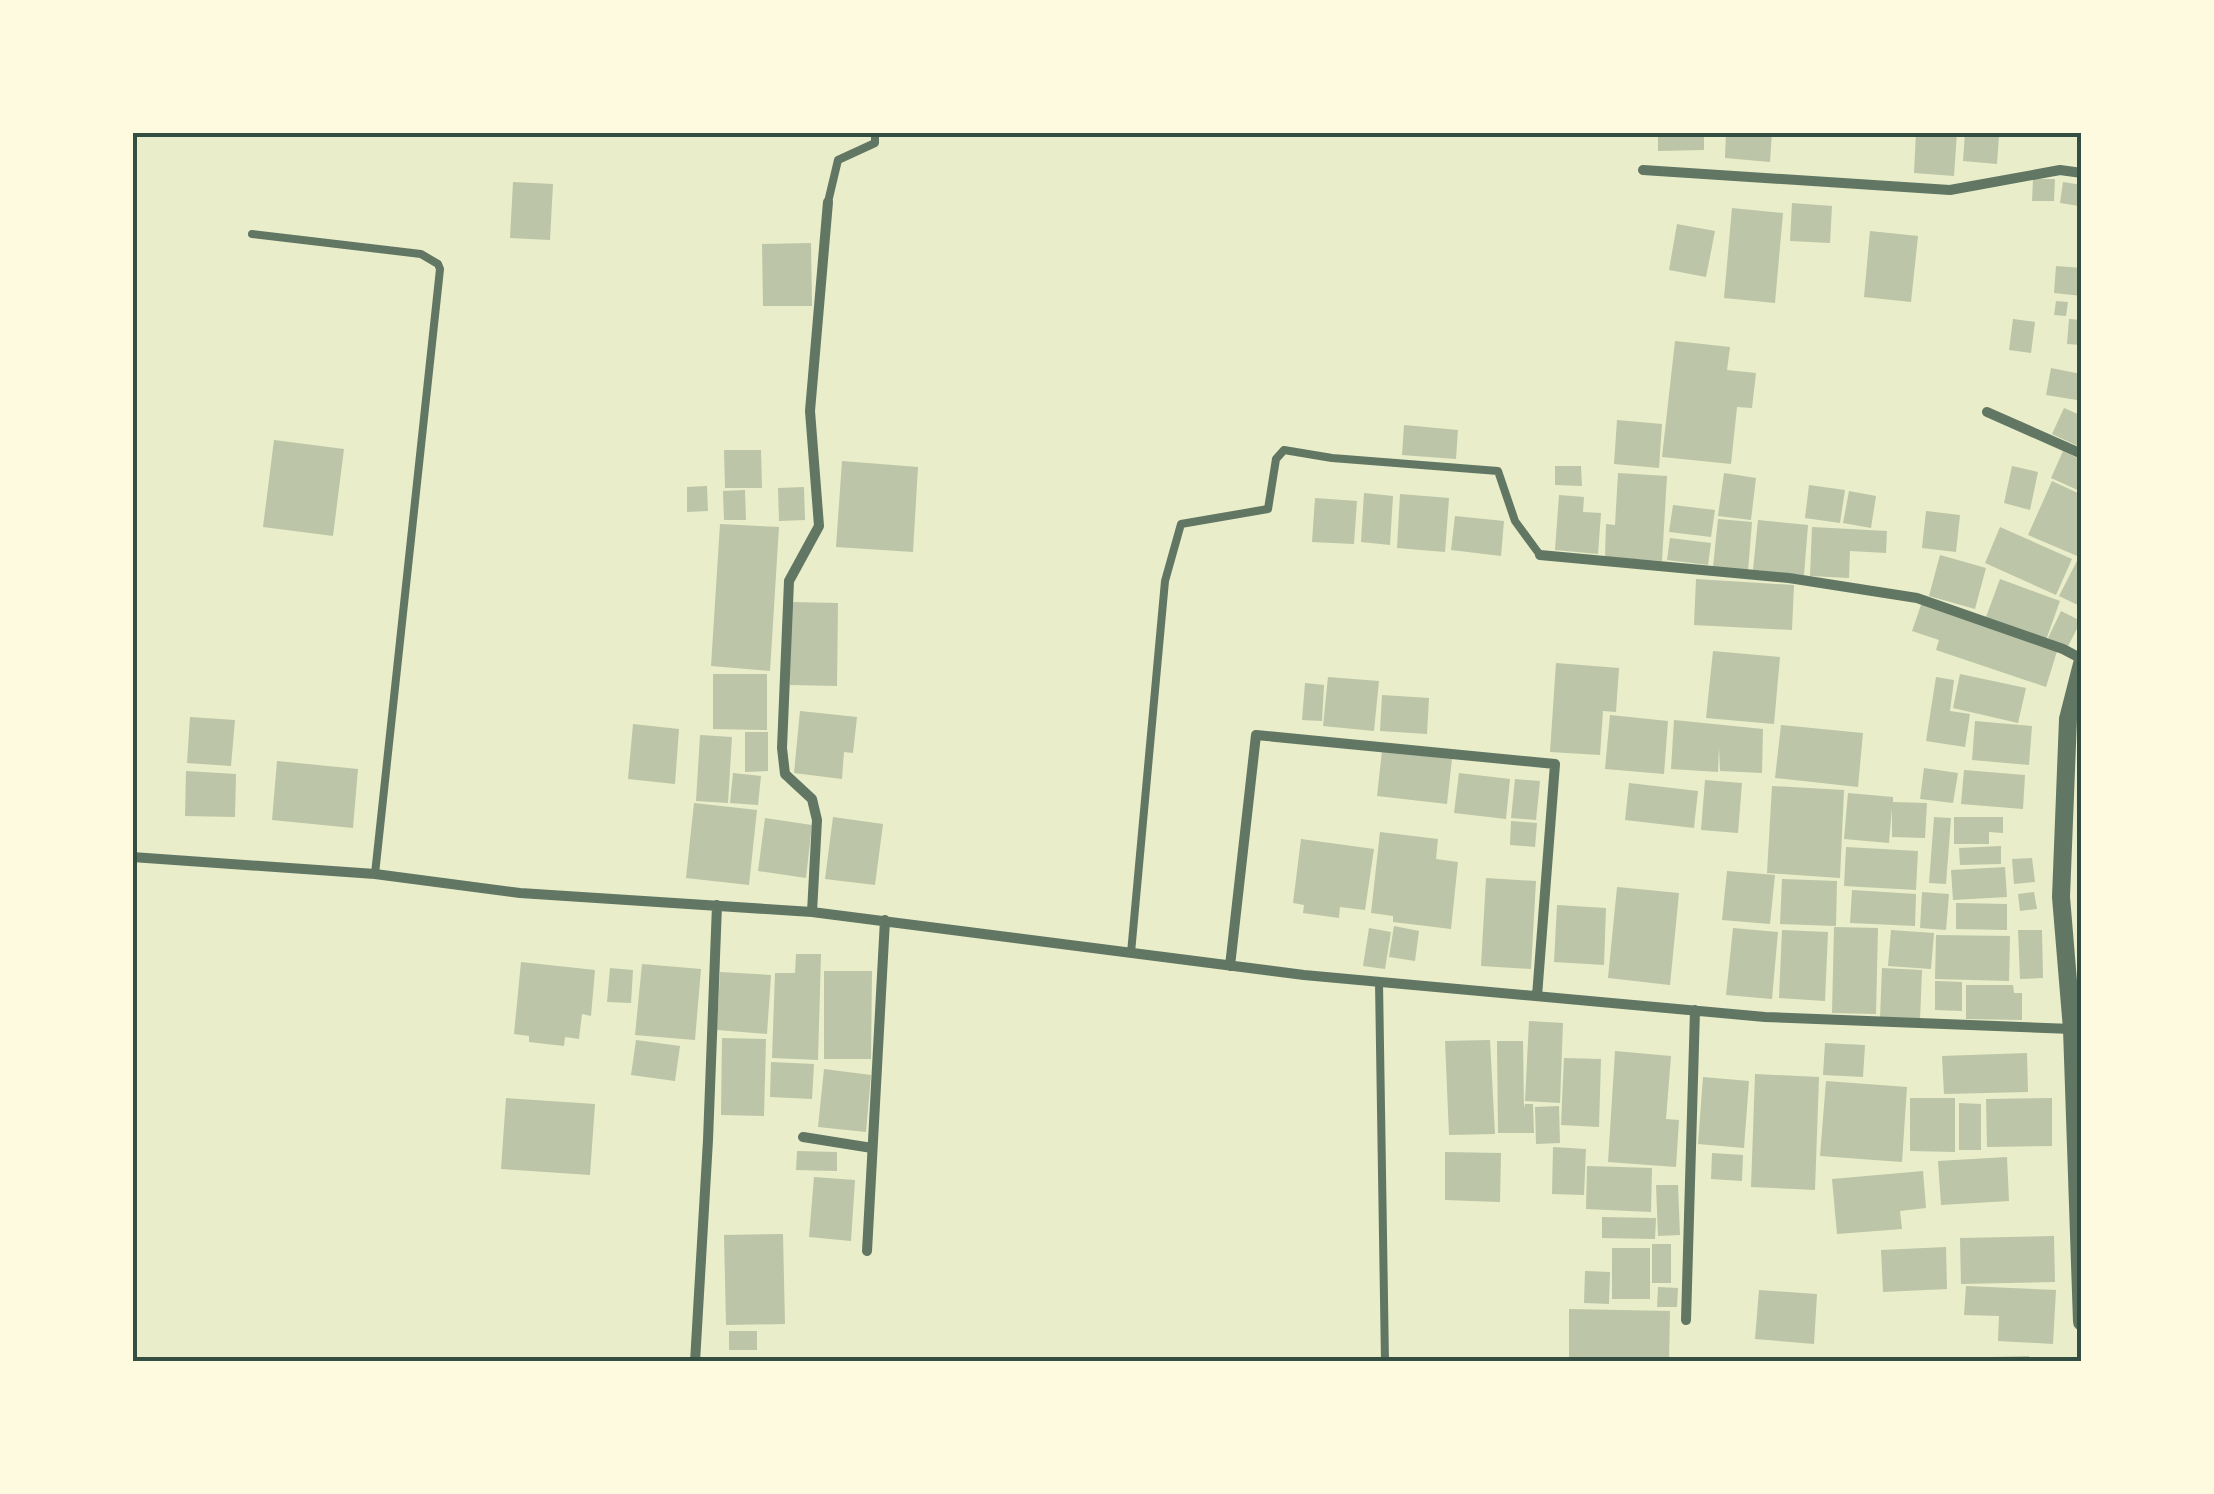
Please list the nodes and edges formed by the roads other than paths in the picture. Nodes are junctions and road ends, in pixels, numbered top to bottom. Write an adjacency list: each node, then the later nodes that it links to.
1 (876, 132): 4 (lane)
2 (1642, 170): 3 (street)
3 (2082, 173)
4 (828, 202): 13 (street)
5 (252, 234): 11 (lane)
6 (1987, 412): 7 (street)
7 (2082, 454)
8 (1540, 555): 9 (street); 15 (lane)
9 (2082, 661): 20 (street)
10 (132, 856): 11 (street)
11 (374, 874): 12 (street)
12 (717, 905): 13 (street); 26 (street)
13 (812, 912): 14 (street)
14 (885, 920): 15 (street); 22 (street)
15 (1131, 952): 16 (street)
16 (1230, 966): 17 (street); 18 (street)
17 (1380, 982): 18 (street); 27 (lane)
18 (1537, 996): 19 (street)
19 (1695, 1010): 20 (street); 24 (street)
20 (2072, 1028): 25 (street)
21 (803, 1137): 22 (street)
22 (872, 1148): 23 (street)
23 (867, 1251)
24 (1686, 1320)
25 (2082, 1322)
26 (694, 1362)
27 (1386, 1362)

